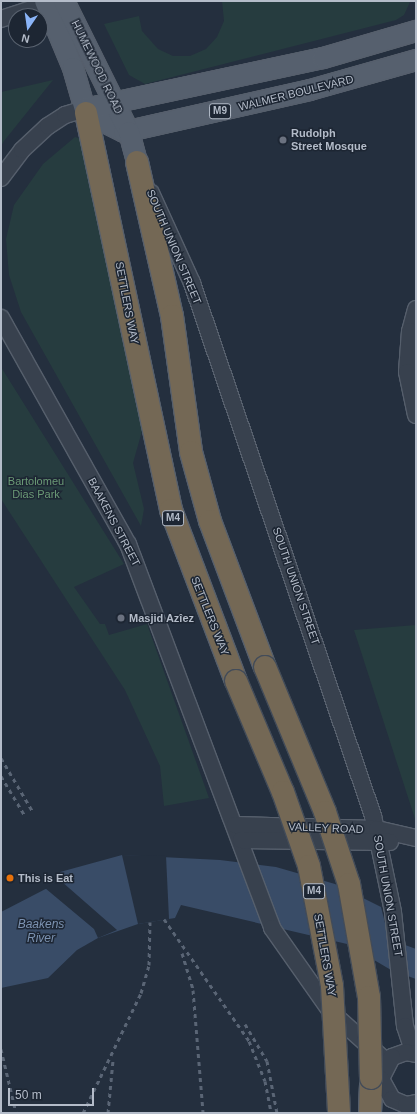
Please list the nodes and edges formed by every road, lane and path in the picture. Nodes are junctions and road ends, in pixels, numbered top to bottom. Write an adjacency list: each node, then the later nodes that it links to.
1 (53, 2): 2 (street); 5 (main road, HUMEWOOD ROAD); 6 (main road, HUMEWOOD ROAD / M4)
2 (1, 19)
3 (416, 31): 5 (main road)
4 (416, 60): 7 (main road, WALMER BOULEVARD / M9)
5 (116, 105): 6 (main road); 7 (main road, HUMEWOOD ROAD)
6 (86, 111): 7 (main road); 9 (street); 24 (highway, SETTLERS WAY / M4, bridge)
7 (129, 132): 8 (main road, SOUTH UNION STREET)
8 (137, 162): 14 (street, SOUTH UNION STREET); 26 (highway, bridge)
9 (1, 178)
10 (416, 309): 12 (street)
11 (1, 318): 13 (street, BAAKENS STREET)
12 (416, 415)
13 (235, 825): 14 (street, VALLEY ROAD); 16 (street, BAAKENS STREET)
14 (379, 836): 15 (street, VALLEY ROAD); 16 (street, VALLEY ROAD); 17 (street, SOUTH UNION STREET)
15 (416, 838)
16 (243, 845): 19 (street, BAAKENS STREET)
17 (403, 983): 18 (street); 20 (street, SOUTH UNION STREET)
18 (416, 1005)
19 (331, 1012): 21 (street); 25 (street)
20 (415, 1054): 21 (street)
21 (387, 1062): 22 (street)
22 (383, 1087): 23 (street); 27 (street)
23 (407, 1107)
24 (339, 1113)
25 (347, 1113)
26 (370, 1113)
27 (379, 1113)

